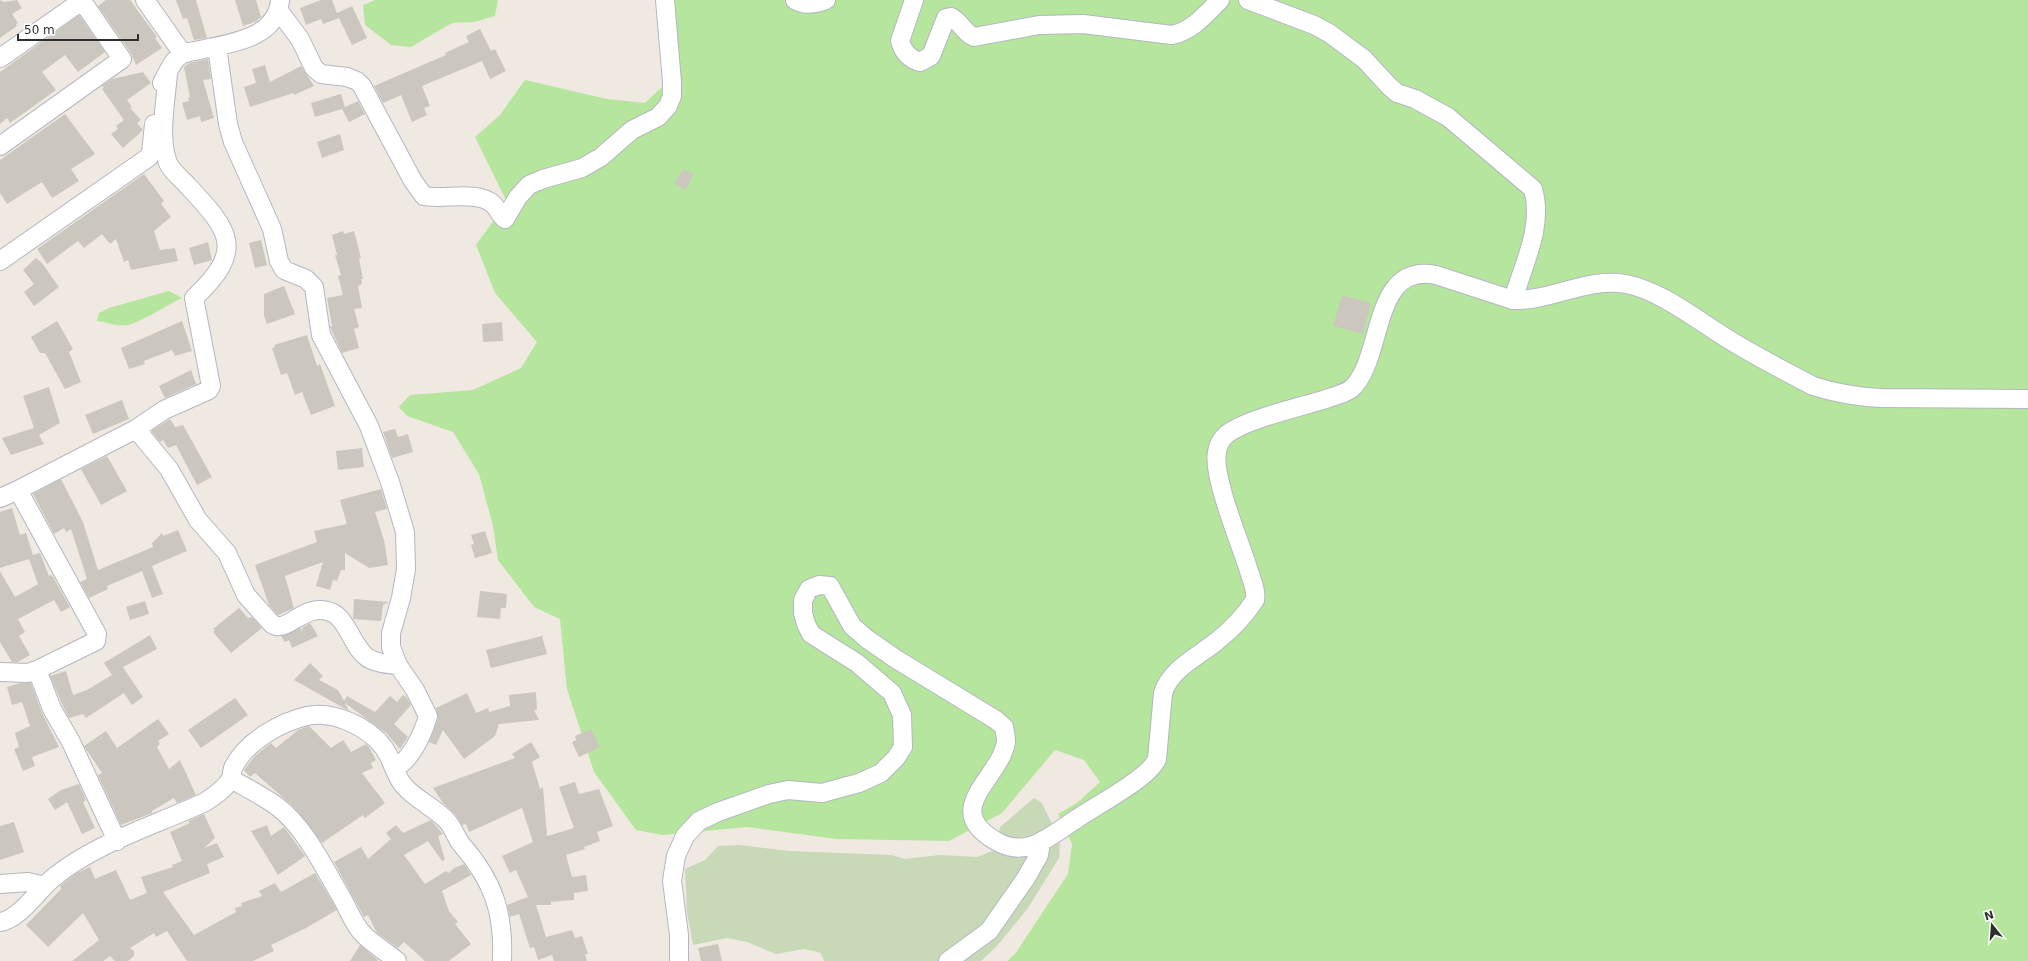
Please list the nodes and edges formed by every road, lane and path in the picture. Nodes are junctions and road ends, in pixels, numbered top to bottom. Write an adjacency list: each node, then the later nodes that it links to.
1 (83, 0): 12 (street); 14 (street)
2 (145, 0): 11 (street)
3 (665, 0): 9 (street)
4 (795, 0): 5 (street)
5 (826, 0)
6 (914, 0): 7 (street)
7 (1220, 0)
8 (1248, 0): 16 (street)
9 (280, 5): 10 (street)
10 (218, 47): 11 (street); 21 (street)
11 (183, 54): 13 (street)
12 (0, 58)
13 (168, 73): 15 (street); 18 (street)
14 (0, 146)
15 (1, 259)
16 (1513, 300): 17 (street); 27 (street)
17 (2028, 399)
18 (136, 429): 19 (street); 21 (street)
19 (18, 490): 20 (street); 22 (street)
20 (0, 498)
21 (398, 665): 24 (street)
22 (37, 670): 23 (street); 26 (street)
23 (0, 672)
24 (395, 768): 25 (street); 32 (street)
25 (231, 779): 26 (street); 31 (street)
26 (117, 841): 29 (street)
27 (1041, 842): 33 (street); 34 (street)
28 (0, 884): 29 (street)
29 (45, 886): 30 (street)
30 (0, 922)
31 (397, 961)
32 (502, 961)
33 (679, 961)
34 (948, 961)

